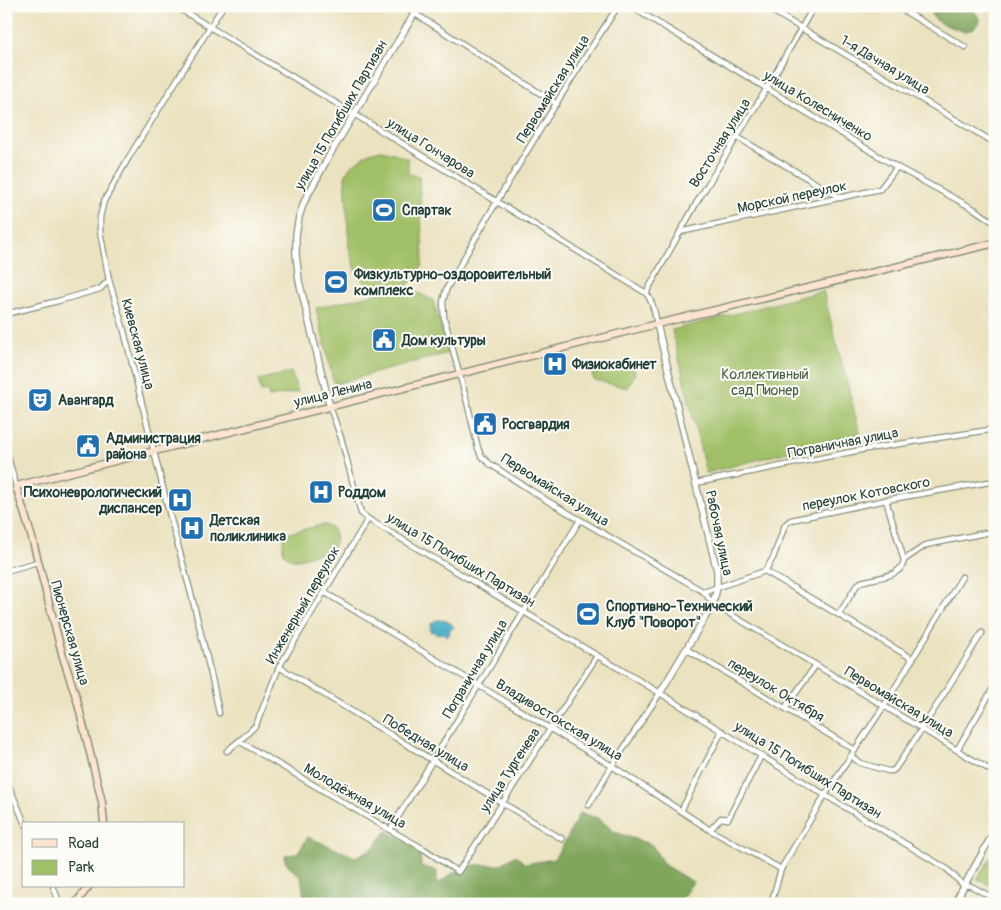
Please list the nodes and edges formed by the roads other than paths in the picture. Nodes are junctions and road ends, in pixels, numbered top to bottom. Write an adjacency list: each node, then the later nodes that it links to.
1 (175, 6): 11 (street, улица Гончарова)
2 (223, 6): 11 (street, Киевская улица)
3 (403, 6): 10 (street)
4 (419, 6): 10 (street, улица 15 Погибших Партизан)
5 (618, 6): 15 (street, Первомайская улица)
6 (630, 6): 14 (street, улица Колесниченко)
7 (764, 6): 12 (street, 1-я Дачная улица)
8 (814, 6): 12 (street, Восточная улица)
9 (896, 6): 13 (street)
10 (414, 13): 15 (street); 16 (street, улица 15 Погибших Партизан)
11 (210, 28): 16 (street, улица Гончарова); 25 (street, Киевская улица)
12 (801, 29): 14 (street, Восточная улица); 18 (street, 1-я Дачная улица)
13 (965, 47)
14 (767, 88): 17 (street, Восточная улица); 19 (street, улица Колесниченко)
15 (557, 104): 21 (street, Первомайская улица)
16 (354, 114): 21 (street, улица Гончарова); 30 (street, улица 15 Погибших Партизан)
17 (737, 137): 20 (street); 23 (street, Восточная улица)
18 (995, 143)
19 (897, 167): 20 (street, Морской переулок); 22 (street, улица Колесниченко)
20 (841, 198): 23 (street, Морской переулок)
21 (497, 202): 26 (street, улица Гончарова); 29 (street, Первомайская улица)
22 (995, 223)
23 (680, 232): 26 (street, Восточная улица)
24 (995, 243): 28 (main road, улица Ленина)
25 (108, 280): 27 (street); 33 (street, Киевская улица)
26 (646, 293): 28 (street)
27 (6, 314)
28 (657, 324): 29 (main road, улица Ленина); 35 (street, Рабочая улица)
29 (459, 374): 30 (main road, улица Ленина); 39 (street, Первомайская улица)
30 (330, 407): 33 (main road, улица Ленина); 38 (street, улица 15 Погибших Партизан)
31 (995, 428): 35 (street, Пограничная улица)
32 (6, 450): 36 (street, Пионерская улица)
33 (154, 451): 36 (main road, улица Ленина); 63 (street, Киевская улица)
34 (995, 481): 37 (street, переулок Котовского)
35 (696, 483): 46 (street, Рабочая улица)
36 (16, 486): 42 (main road, Пионерская улица)
37 (886, 500): 41 (street); 44 (street, переулок Котовского)
38 (368, 519): 47 (street, Инженерный переулок); 50 (street, улица 15 Погибших Партизан)
39 (580, 520): 48 (street, Первомайская улица); 50 (street, Пограничная улица)
40 (995, 531): 41 (street)
41 (904, 560): 51 (street)
42 (37, 562): 43 (street); 82 (main road, Пионерская улица)
43 (6, 571)
44 (765, 571): 46 (street); 51 (street)
45 (962, 577): 55 (street)
46 (716, 588): 48 (street); 49 (street, Рабочая улица)
47 (324, 592): 57 (street, Инженерный переулок); 58 (street, Владивостокская улица)
48 (704, 592): 49 (street, Первомайская улица)
49 (713, 604): 53 (street, Рабочая улица); 56 (street, Первомайская улица)
50 (524, 612): 54 (street, улица 15 Погибших Партизан); 58 (street, Пограничная улица)
51 (838, 614): 55 (street)
52 (982, 633): 65 (street)
53 (686, 649): 60 (street, Рабочая улица); 62 (street, переулок Октября)
54 (597, 656): 60 (street, улица 15 Погибших Партизан); 64 (street, улица Тургенева)
55 (913, 659): 61 (street)
56 (816, 665): 61 (street, Первомайская улица); 62 (street)
57 (279, 667): 67 (street, Инженерный переулок); 73 (street, Победная улица)
58 (479, 685): 64 (street, Владивостокская улица); 73 (street, Пограничная улица)
59 (995, 685): 69 (street)
60 (660, 693): 66 (street, улица 15 Погибших Партизан); 74 (street, Рабочая улица)
61 (884, 706): 65 (street, Первомайская улица); 68 (street)
62 (785, 708): 68 (street, переулок Октября)
63 (219, 713)
64 (550, 728): 74 (street, Владивостокская улица); 78 (street, улица Тургенева)
65 (922, 729): 69 (street, Первомайская улица); 72 (street)
66 (722, 731): 71 (street, улица 15 Погибших Партизан); 80 (street)
67 (239, 741): 70 (street, Инженерный переулок); 83 (street, Молодёжная улица)
68 (855, 750): 72 (street)
69 (957, 750): 75 (street, Первомайская улица)
70 (227, 751)
71 (762, 756): 77 (street, улица 15 Погибших Партизан); 84 (street)
72 (850, 756): 77 (street)
73 (433, 761): 78 (street, Победная улица); 83 (street, Пограничная улица)
74 (612, 766): 79 (street, Рабочая улица); 80 (street, Владивостокская улица)
75 (995, 773)
76 (6, 779): 81 (street)
77 (825, 795): 87 (street); 89 (street, улица 15 Погибших Партизан)
78 (502, 802): 86 (street, Победная улица); 88 (street, улица Тургенева)
79 (589, 805)
80 (680, 811): 84 (street, Владивостокская улица)
81 (24, 822)
82 (104, 822)
83 (390, 830): 88 (street, Молодёжная улица)
84 (710, 830): 87 (street, Владивостокская улица)
85 (995, 830): 89 (street)
86 (562, 838)
87 (781, 869): 95 (street)
88 (458, 872)
89 (963, 885): 92 (street); 96 (street)
90 (53, 888): 93 (street)
91 (87, 888): 94 (main road)
92 (995, 899)
93 (60, 904)
94 (75, 904)
95 (771, 904)
96 (954, 904)

